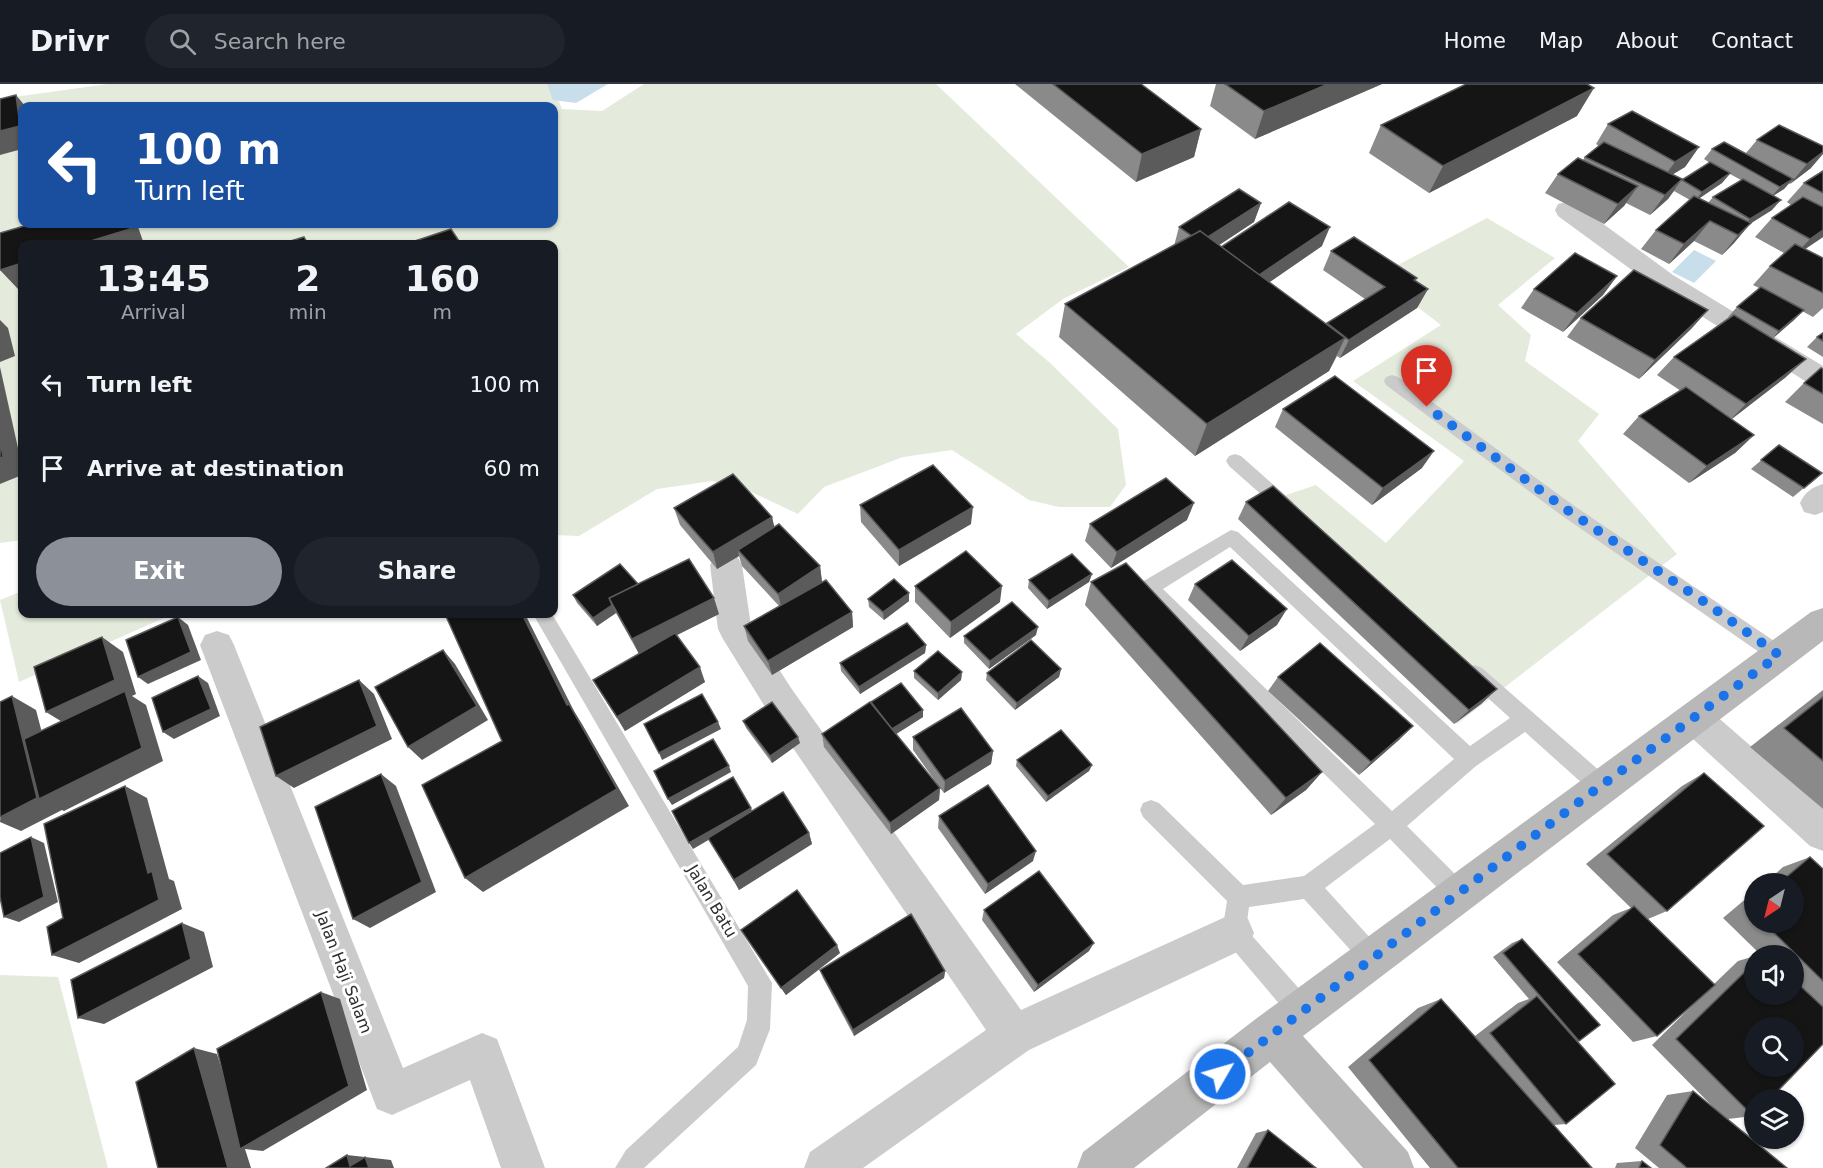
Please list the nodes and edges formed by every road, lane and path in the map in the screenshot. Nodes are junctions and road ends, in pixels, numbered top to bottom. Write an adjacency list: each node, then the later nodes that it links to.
1 (1567, 210): 2 (street)
2 (1823, 379)
3 (1392, 381): 10 (lane)
4 (1235, 461): 5 (lane)
5 (1297, 516)
6 (726, 565): 24 (street)
7 (544, 618): 26 (lane, Jalan Batu)
8 (1823, 622): 10 (main road)
9 (217, 645): 25 (street, Jalan Haji Salam)
10 (1779, 655): 12 (main road)
11 (1465, 665): 13 (lane)
12 (1694, 718): 15 (main road); 18 (street)
13 (1534, 726): 14 (lane); 15 (lane)
14 (1469, 759): 17 (lane); 17 (lane)
15 (1591, 776): 19 (main road)
16 (1151, 810): 21 (lane)
17 (1398, 832): 19 (lane); 20 (lane)
18 (1823, 833)
19 (1449, 886): 22 (main road)
20 (1315, 893): 21 (lane); 22 (lane)
21 (1236, 915): 23 (lane); 24 (street)
22 (1367, 951): 23 (main road)
23 (1287, 1013): 28 (main road); 29 (main road)
24 (1014, 1035): 27 (street)
25 (523, 1168)
26 (628, 1168)
27 (826, 1168)
28 (1099, 1168)
29 (1392, 1168)

